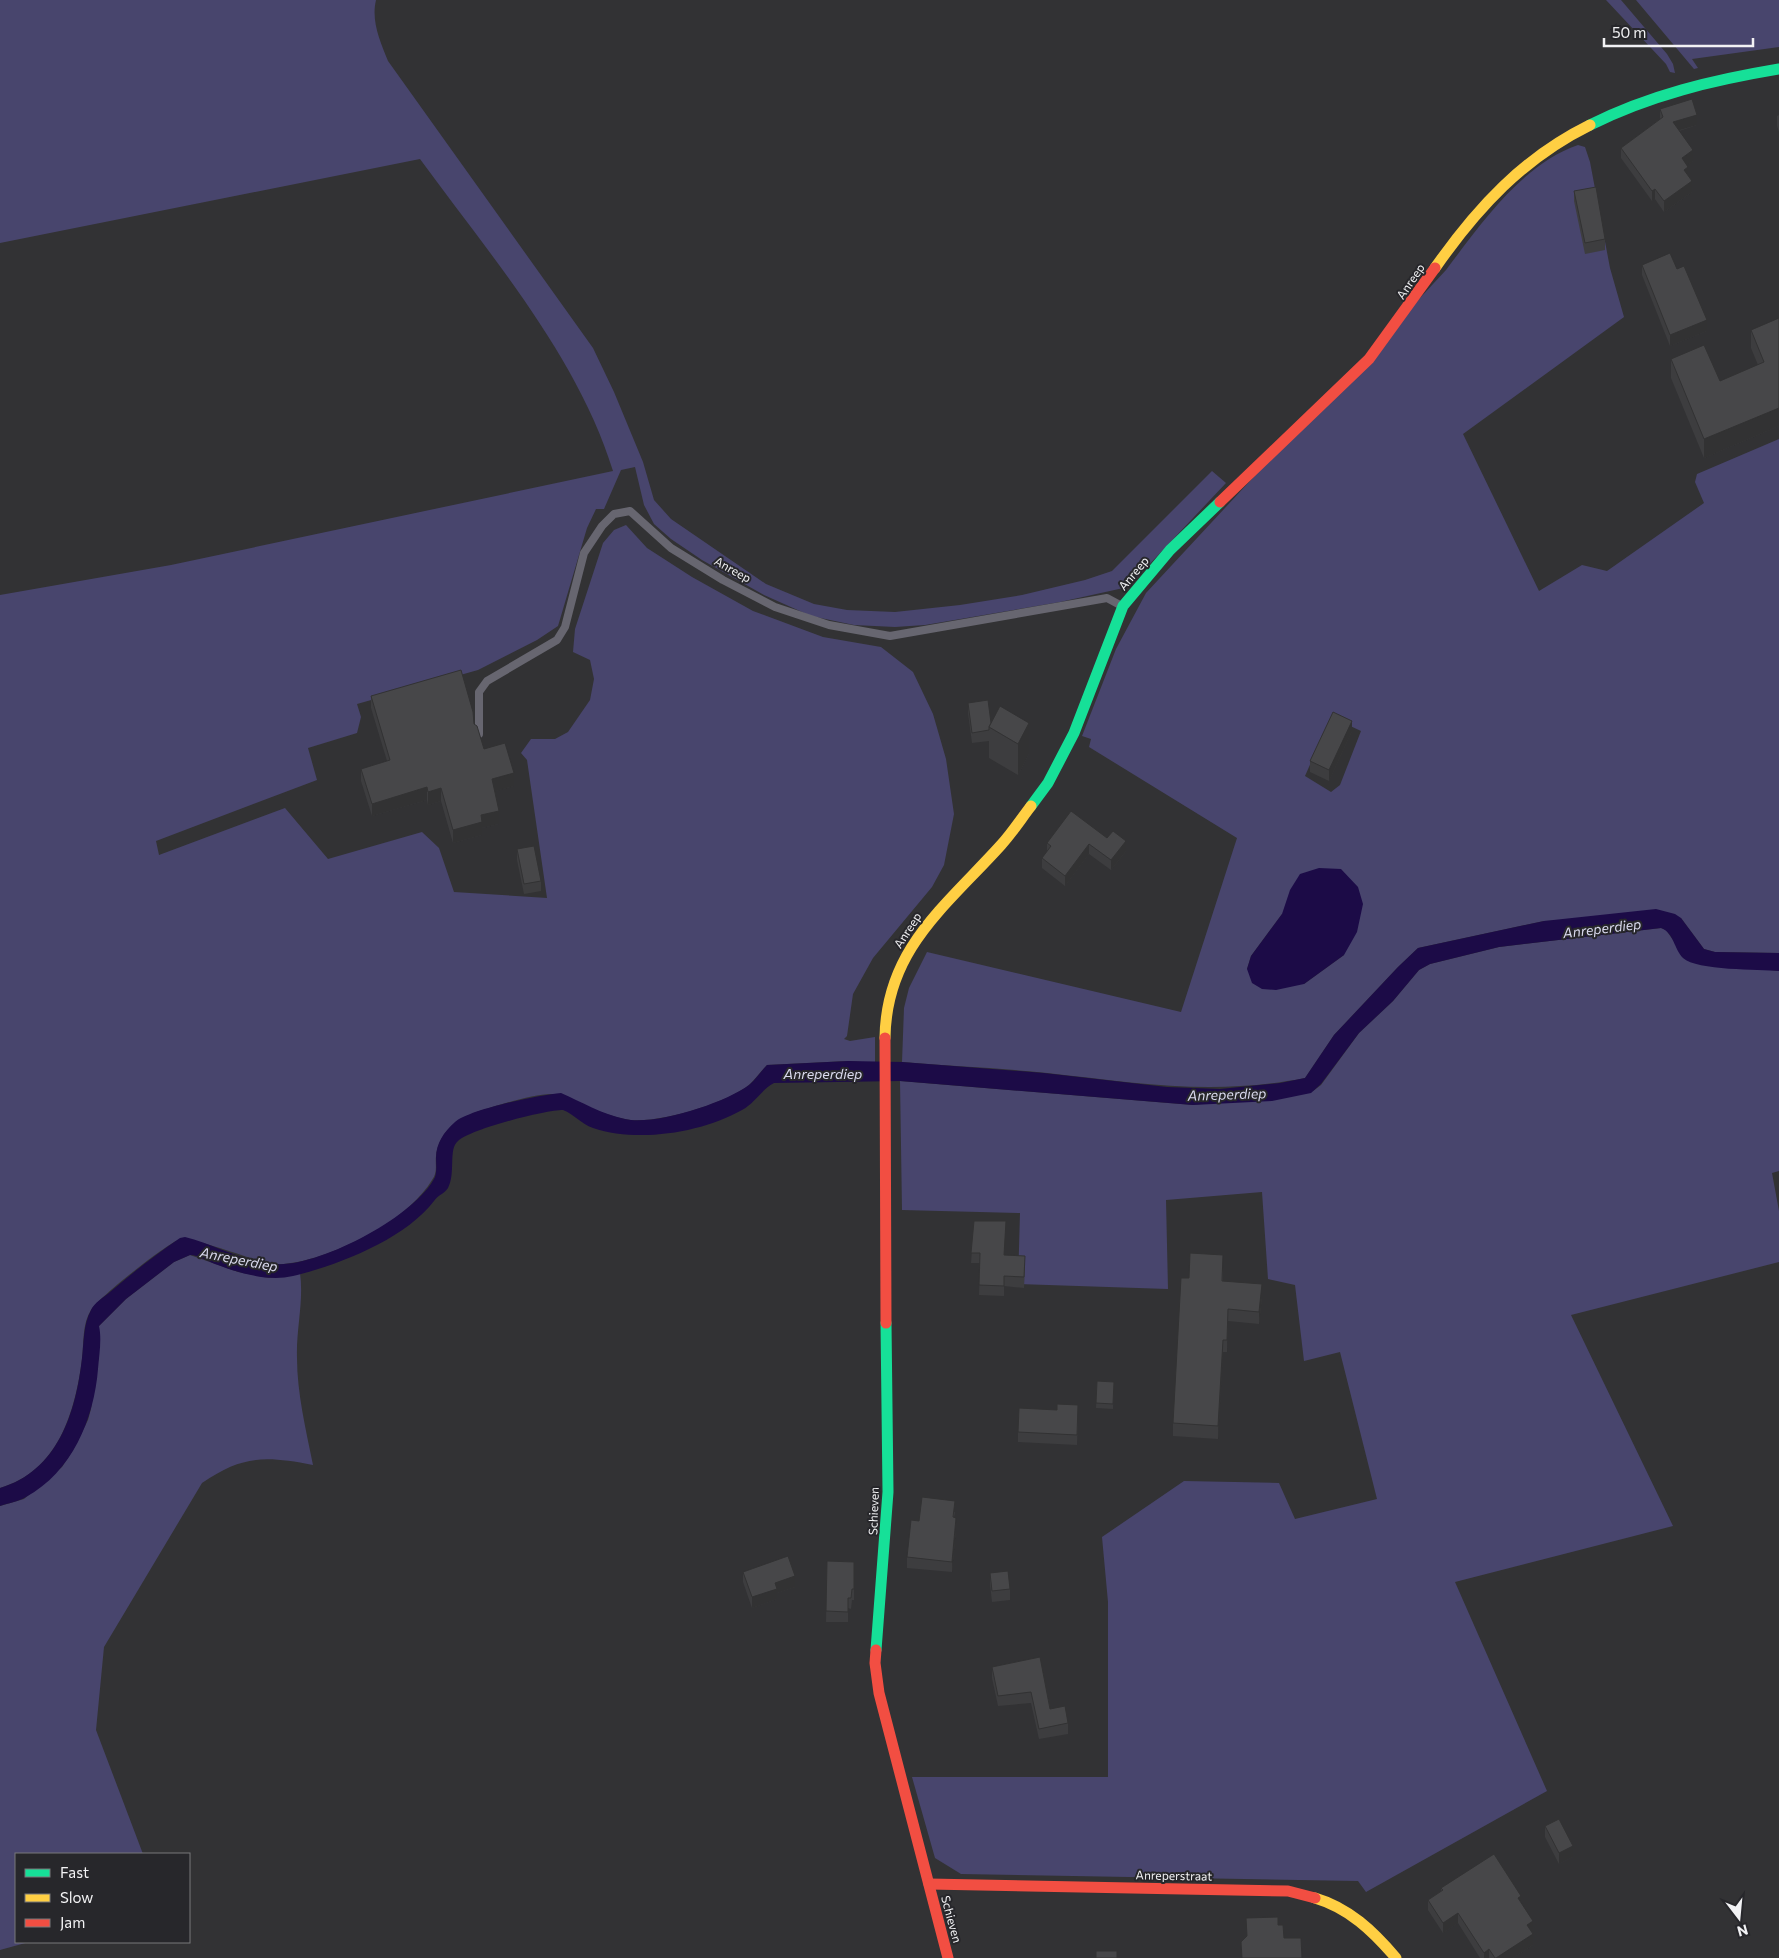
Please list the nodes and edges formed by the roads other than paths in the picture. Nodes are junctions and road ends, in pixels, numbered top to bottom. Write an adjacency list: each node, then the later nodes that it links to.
1 (1779, 69): 2 (street, Anreep)
2 (1123, 606): 3 (lane, Anreep); 4 (street, Anreep)
3 (479, 734)
4 (884, 1055): 5 (street, Schieven)
5 (929, 1884): 6 (street, Schieven); 7 (street, Anreperstraat)
6 (948, 1958)
7 (1396, 1958)

